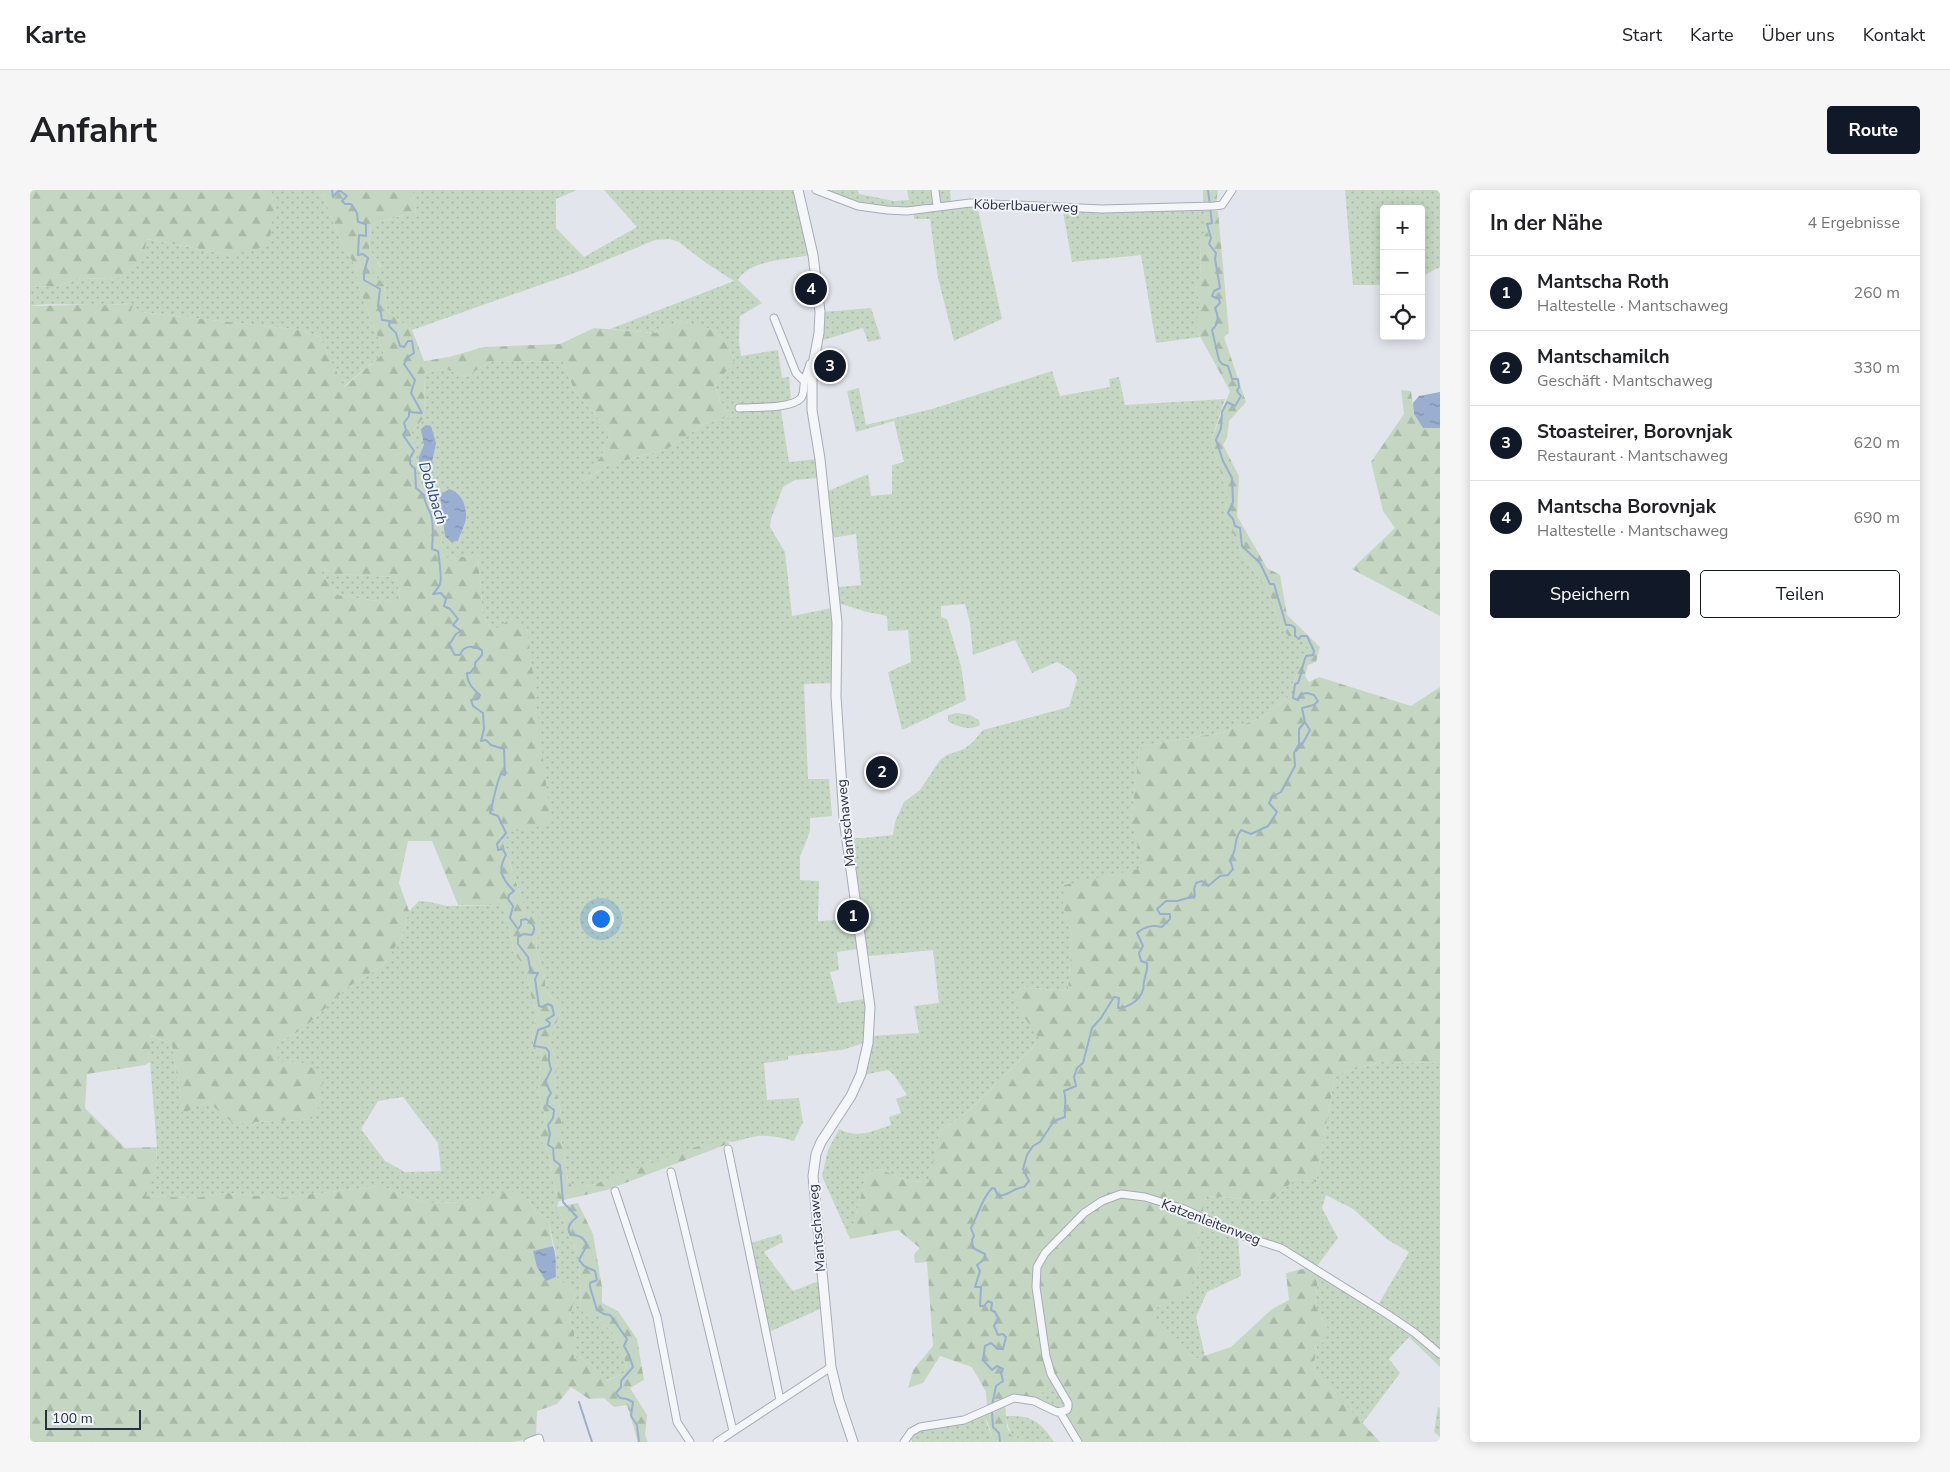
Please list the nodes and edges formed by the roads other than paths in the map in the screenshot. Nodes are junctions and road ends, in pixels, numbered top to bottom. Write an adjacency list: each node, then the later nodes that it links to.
1 (798, 190): 7 (street, Mantschaweg)
2 (816, 190): 5 (street, Köberlbauerweg)
3 (935, 190): 5 (street)
4 (1232, 190): 5 (street, Köberlbauerweg)
5 (937, 206)
6 (774, 318): 8 (street)
7 (816, 352): 8 (street); 11 (street, Mantschaweg)
8 (804, 381): 9 (street)
9 (803, 393): 10 (street); 11 (street)
10 (739, 408)
11 (812, 410): 16 (street, Mantschaweg)
12 (728, 1149): 17 (street)
13 (671, 1172): 19 (street)
14 (615, 1191): 22 (street)
15 (1440, 1354): 18 (street, Katzenleitenweg)
16 (831, 1367): 17 (street); 24 (street, Mantschaweg)
17 (780, 1400): 19 (street)
18 (1060, 1412): 25 (street); 26 (street)
19 (733, 1431): 23 (street)
20 (528, 1442): 21 (street)
21 (540, 1442)
22 (690, 1442)
23 (717, 1442)
24 (853, 1442)
25 (904, 1442)
26 (1078, 1442)

